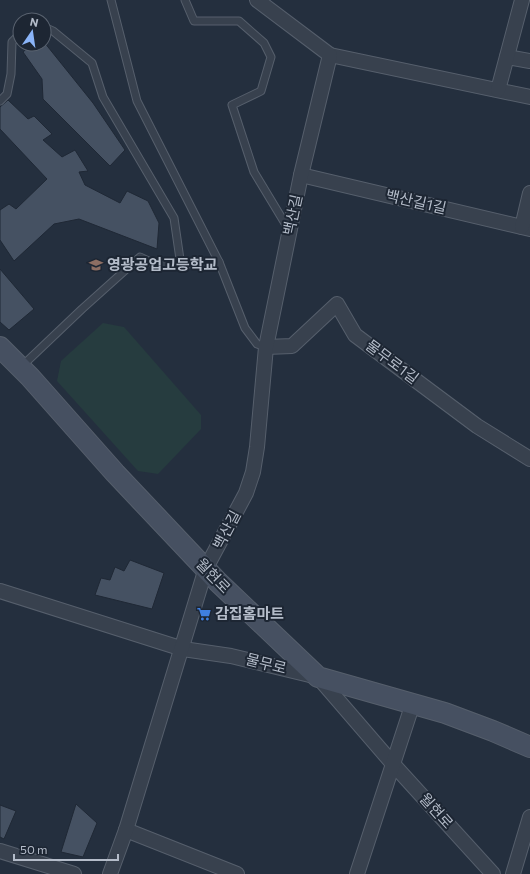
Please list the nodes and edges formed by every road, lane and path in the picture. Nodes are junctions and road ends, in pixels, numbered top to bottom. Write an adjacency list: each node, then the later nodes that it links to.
1 (111, 0): 17 (lane)
2 (185, 0): 16 (lane)
3 (257, 0): 7 (street)
4 (522, 0): 8 (street)
5 (52, 31): 18 (lane)
6 (12, 42): 12 (lane)
7 (330, 55): 10 (street); 13 (street, 백산길)
8 (507, 57): 9 (street); 10 (street)
9 (530, 61)
10 (498, 90): 11 (street)
11 (530, 97)
12 (0, 101)
13 (301, 175): 15 (street, 백산길1길); 16 (street, 백산길)
14 (530, 193): 15 (street)
15 (526, 228)
16 (289, 230): 20 (street, 백산길)
17 (219, 262): 18 (lane); 20 (lane)
18 (182, 266): 21 (lane)
19 (0, 347): 21 (main road, 월현로)
20 (266, 347): 22 (street, 물무로1길); 23 (street, 백산길)
21 (21, 368): 23 (main road, 월현로)
22 (530, 459)
23 (206, 568): 25 (street, 백산길); 26 (main road, 월현로)
24 (0, 591): 25 (street, 물무로)
25 (183, 649): 26 (street, 물무로); 31 (street, 백산길)
26 (318, 677): 27 (main road, 물무로); 29 (street, 월현로)
27 (413, 703): 28 (main road, 물무로); 29 (street)
28 (530, 747)
29 (393, 764): 36 (street); 37 (street, 월현로)
30 (530, 817): 38 (street)
31 (126, 830): 34 (street, 백산길); 35 (street)
32 (0, 851): 33 (street)
33 (74, 874)
34 (110, 874)
35 (237, 874)
36 (358, 874)
37 (493, 874)
38 (513, 874)

